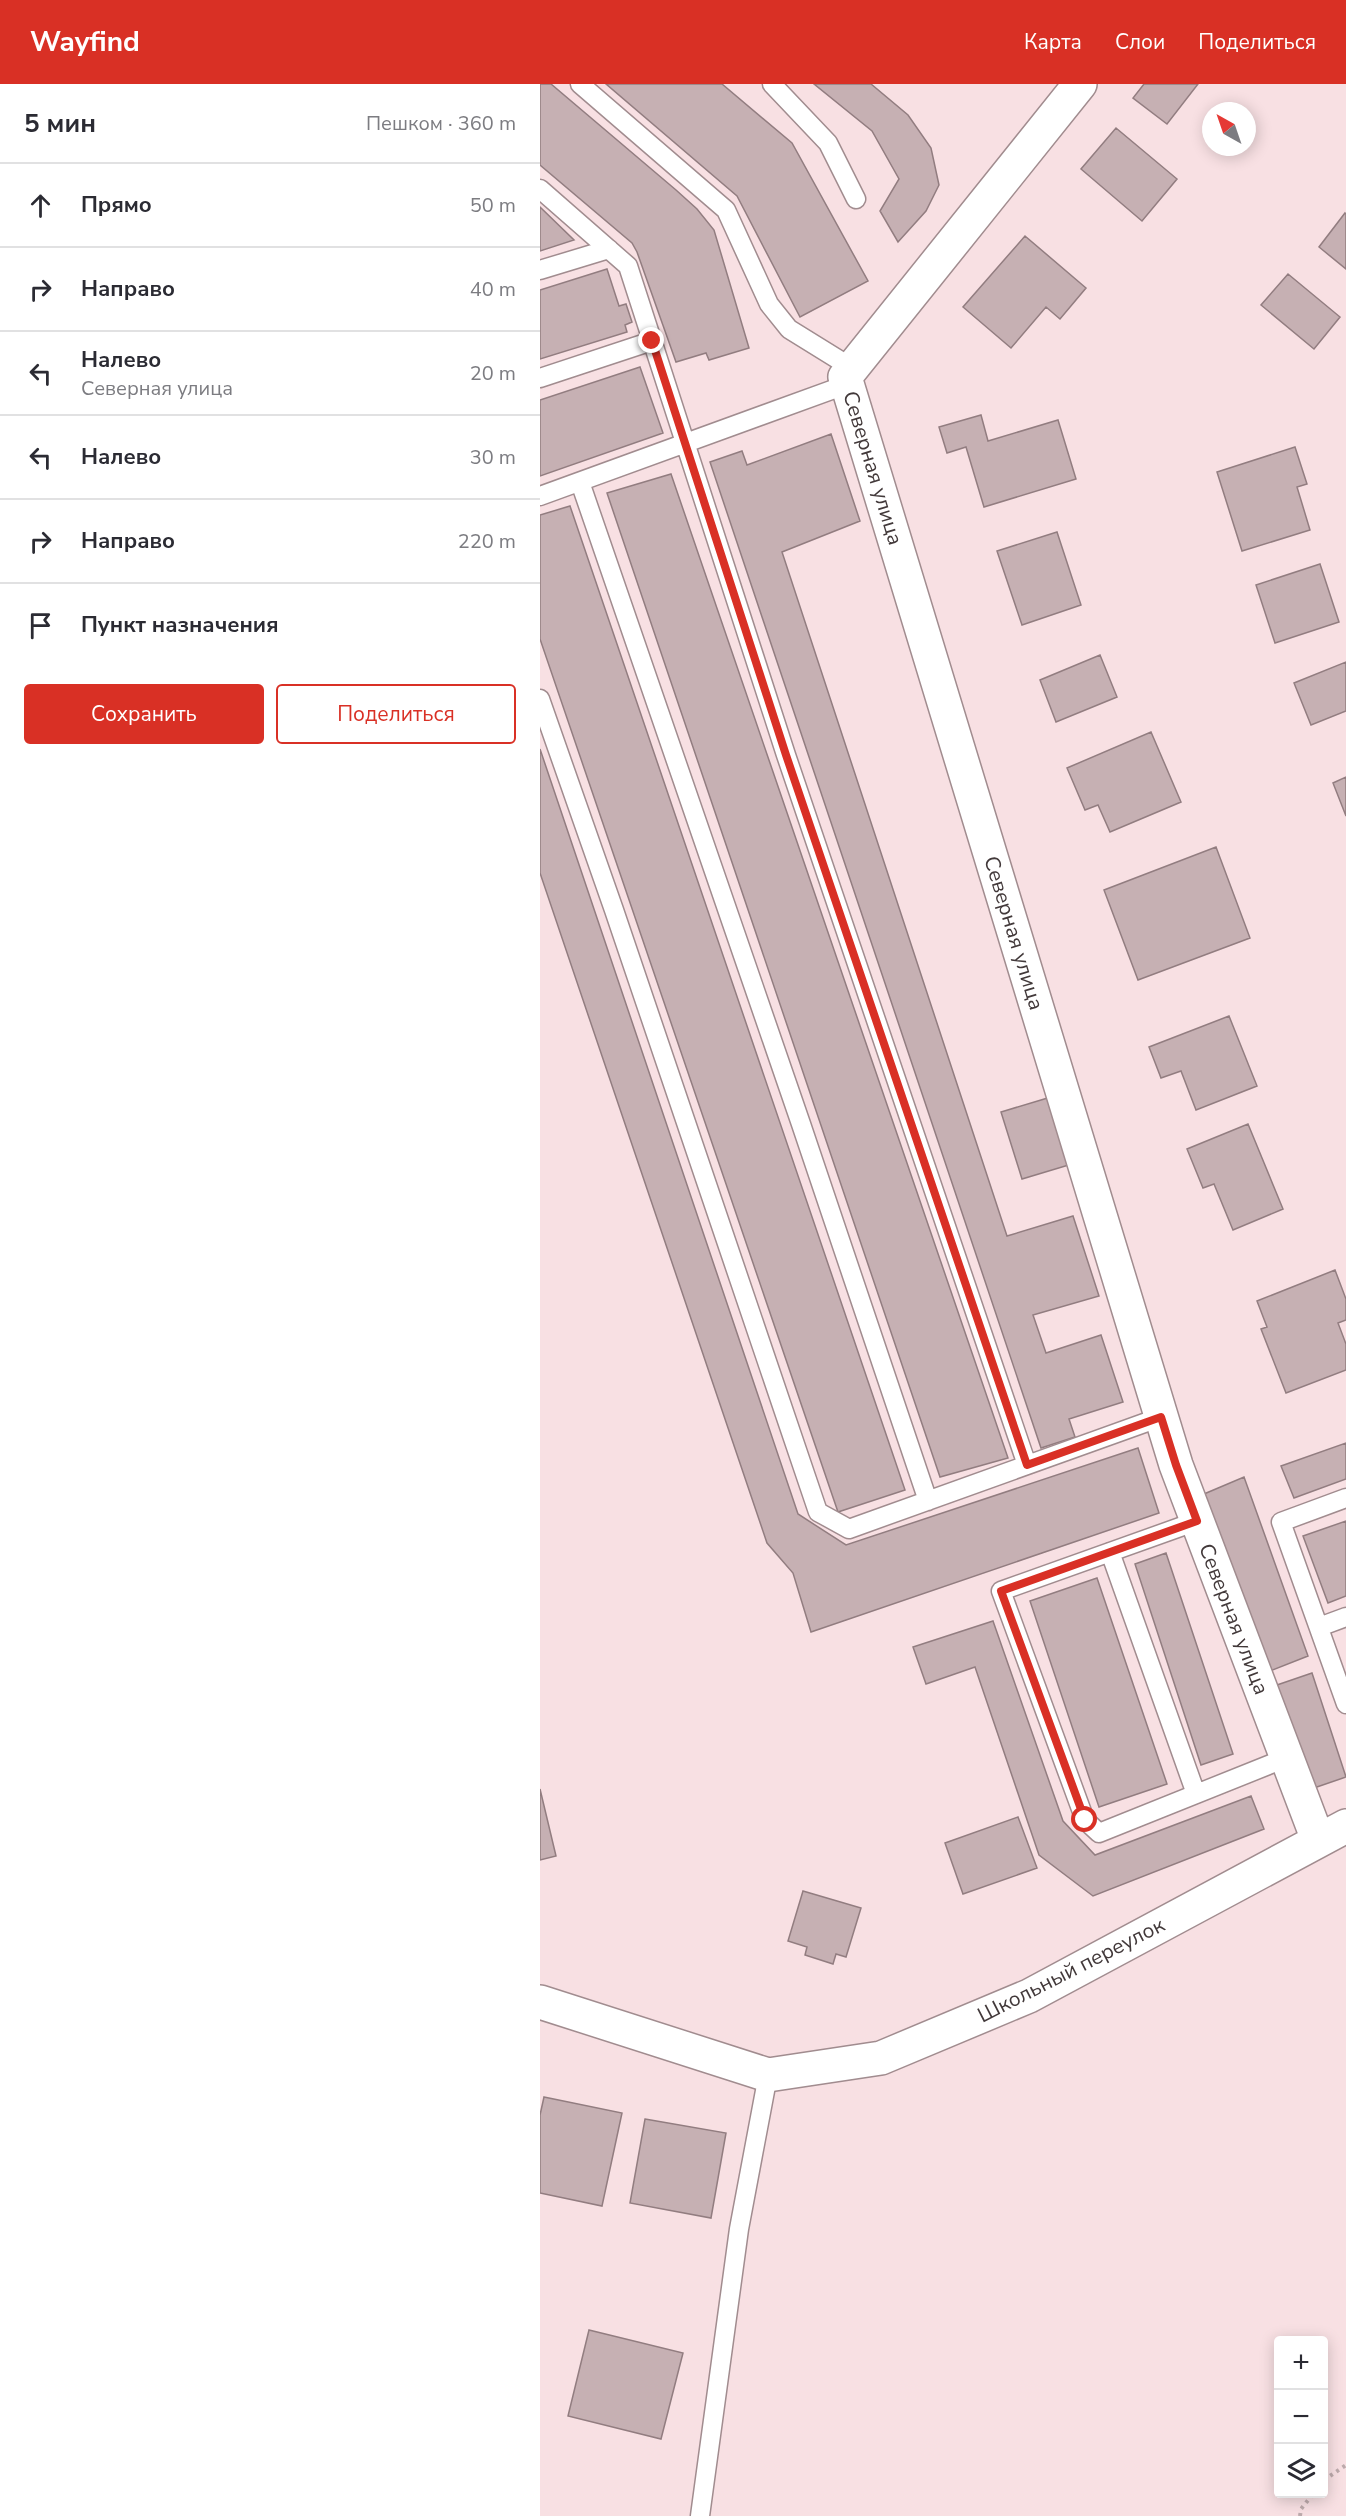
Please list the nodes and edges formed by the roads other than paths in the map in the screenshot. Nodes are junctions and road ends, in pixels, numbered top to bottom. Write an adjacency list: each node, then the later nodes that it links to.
1 (580, 84): 9 (lane)
2 (772, 84): 5 (lane)
3 (1080, 84): 9 (street, Северная улица)
4 (540, 189): 6 (lane)
5 (856, 199)
6 (609, 249): 7 (lane); 8 (lane)
7 (540, 270)
8 (652, 341): 10 (lane); 11 (lane)
9 (850, 376): 11 (lane); 15 (street, Северная улица)
10 (540, 378)
11 (684, 444): 12 (lane); 16 (lane)
12 (580, 482): 13 (lane); 18 (lane)
13 (540, 496)
14 (540, 699): 18 (lane)
15 (1161, 1417): 16 (lane); 19 (street, Северная улица)
16 (1027, 1465): 18 (lane)
17 (1346, 1498): 22 (lane)
18 (928, 1501)
19 (1197, 1521): 20 (lane); 24 (street, Северная улица)
20 (1110, 1552): 25 (lane); 25 (lane)
21 (1346, 1617): 22 (lane)
22 (1318, 1627): 23 (lane)
23 (1346, 1704)
24 (1286, 1758): 25 (lane); 26 (street, Северная улица)
25 (1196, 1794)
26 (1332, 1833): 28 (street, Школьный переулок)
27 (540, 2002): 28 (street, Школьный переулок)
28 (768, 2075): 29 (lane)
29 (700, 2516)

